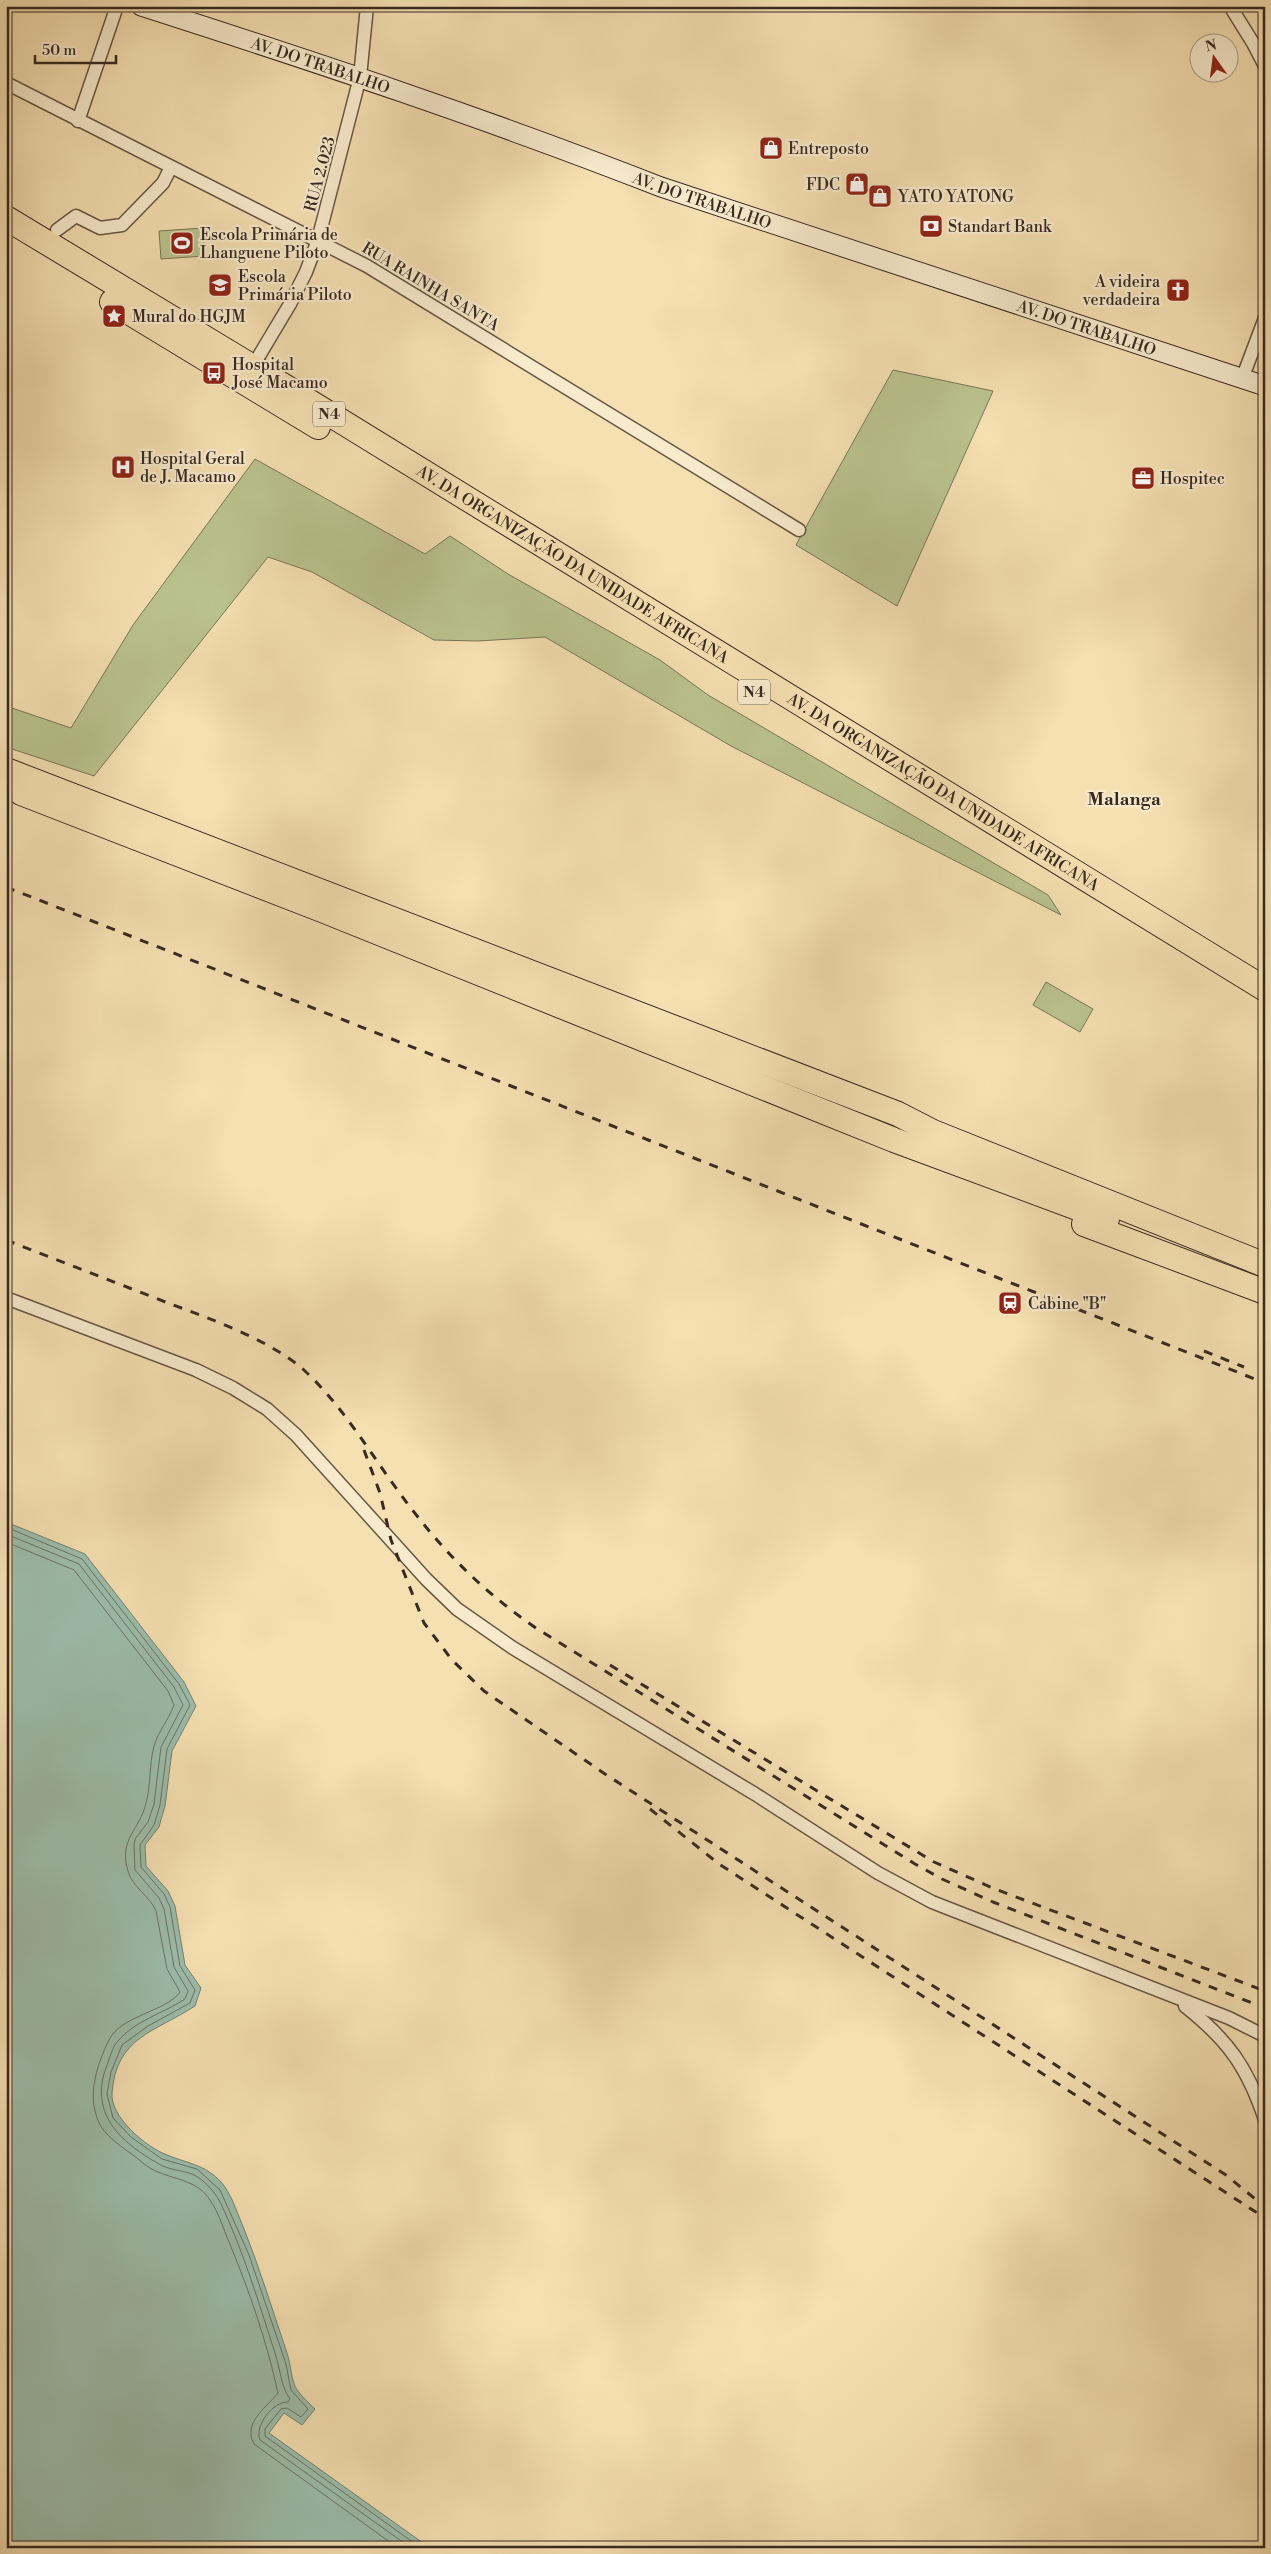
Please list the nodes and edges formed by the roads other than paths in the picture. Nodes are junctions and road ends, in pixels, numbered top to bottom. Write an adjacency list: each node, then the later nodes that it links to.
1 (117, 6): 8 (street)
2 (141, 6): 6 (main road, AV. DO TRABALHO)
3 (367, 6): 6 (street, RUA 2.023)
4 (1230, 6): 5 (street)
5 (1265, 66)
6 (360, 77): 13 (street, RUA 2.023); 16 (main road, AV. DO TRABALHO)
7 (6, 83): 8 (street, RUA RAINHA SANTA)
8 (78, 121): 9 (street, RUA RAINHA SANTA)
9 (171, 167): 11 (street); 13 (street, RUA RAINHA SANTA)
10 (6, 218): 15 (highway, AV. DA ORGANIZAÇÃO DA UNIDADE AFRICANA / N4)
11 (57, 230)
12 (6, 236): 15 (highway, N4)
13 (318, 240): 15 (street, RUA 2.023); 18 (street, RUA RAINHA SANTA)
14 (1265, 318): 16 (street)
15 (248, 374): 21 (highway, AV. DA ORGANIZAÇÃO DA UNIDADE AFRICANA / N4); 22 (highway, AV. DA ORGANIZAÇÃO DA UNIDADE AFRICANA / N4)
16 (1242, 379): 17 (main road, AV. DO TRABALHO)
17 (1265, 386)
18 (799, 530)
19 (6, 770): 23 (highway)
20 (6, 788): 24 (highway)
21 (1265, 989)
22 (1265, 1006)
23 (898, 1114): 25 (highway); 26 (highway)
24 (894, 1140): 27 (highway); 28 (highway)
25 (1265, 1248)
26 (1265, 1264)
27 (1265, 1281)
28 (1265, 1292)
29 (6, 1298): 30 (street)
30 (1176, 1998): 31 (street); 32 (street)
31 (1265, 2036)
32 (1265, 2120)

